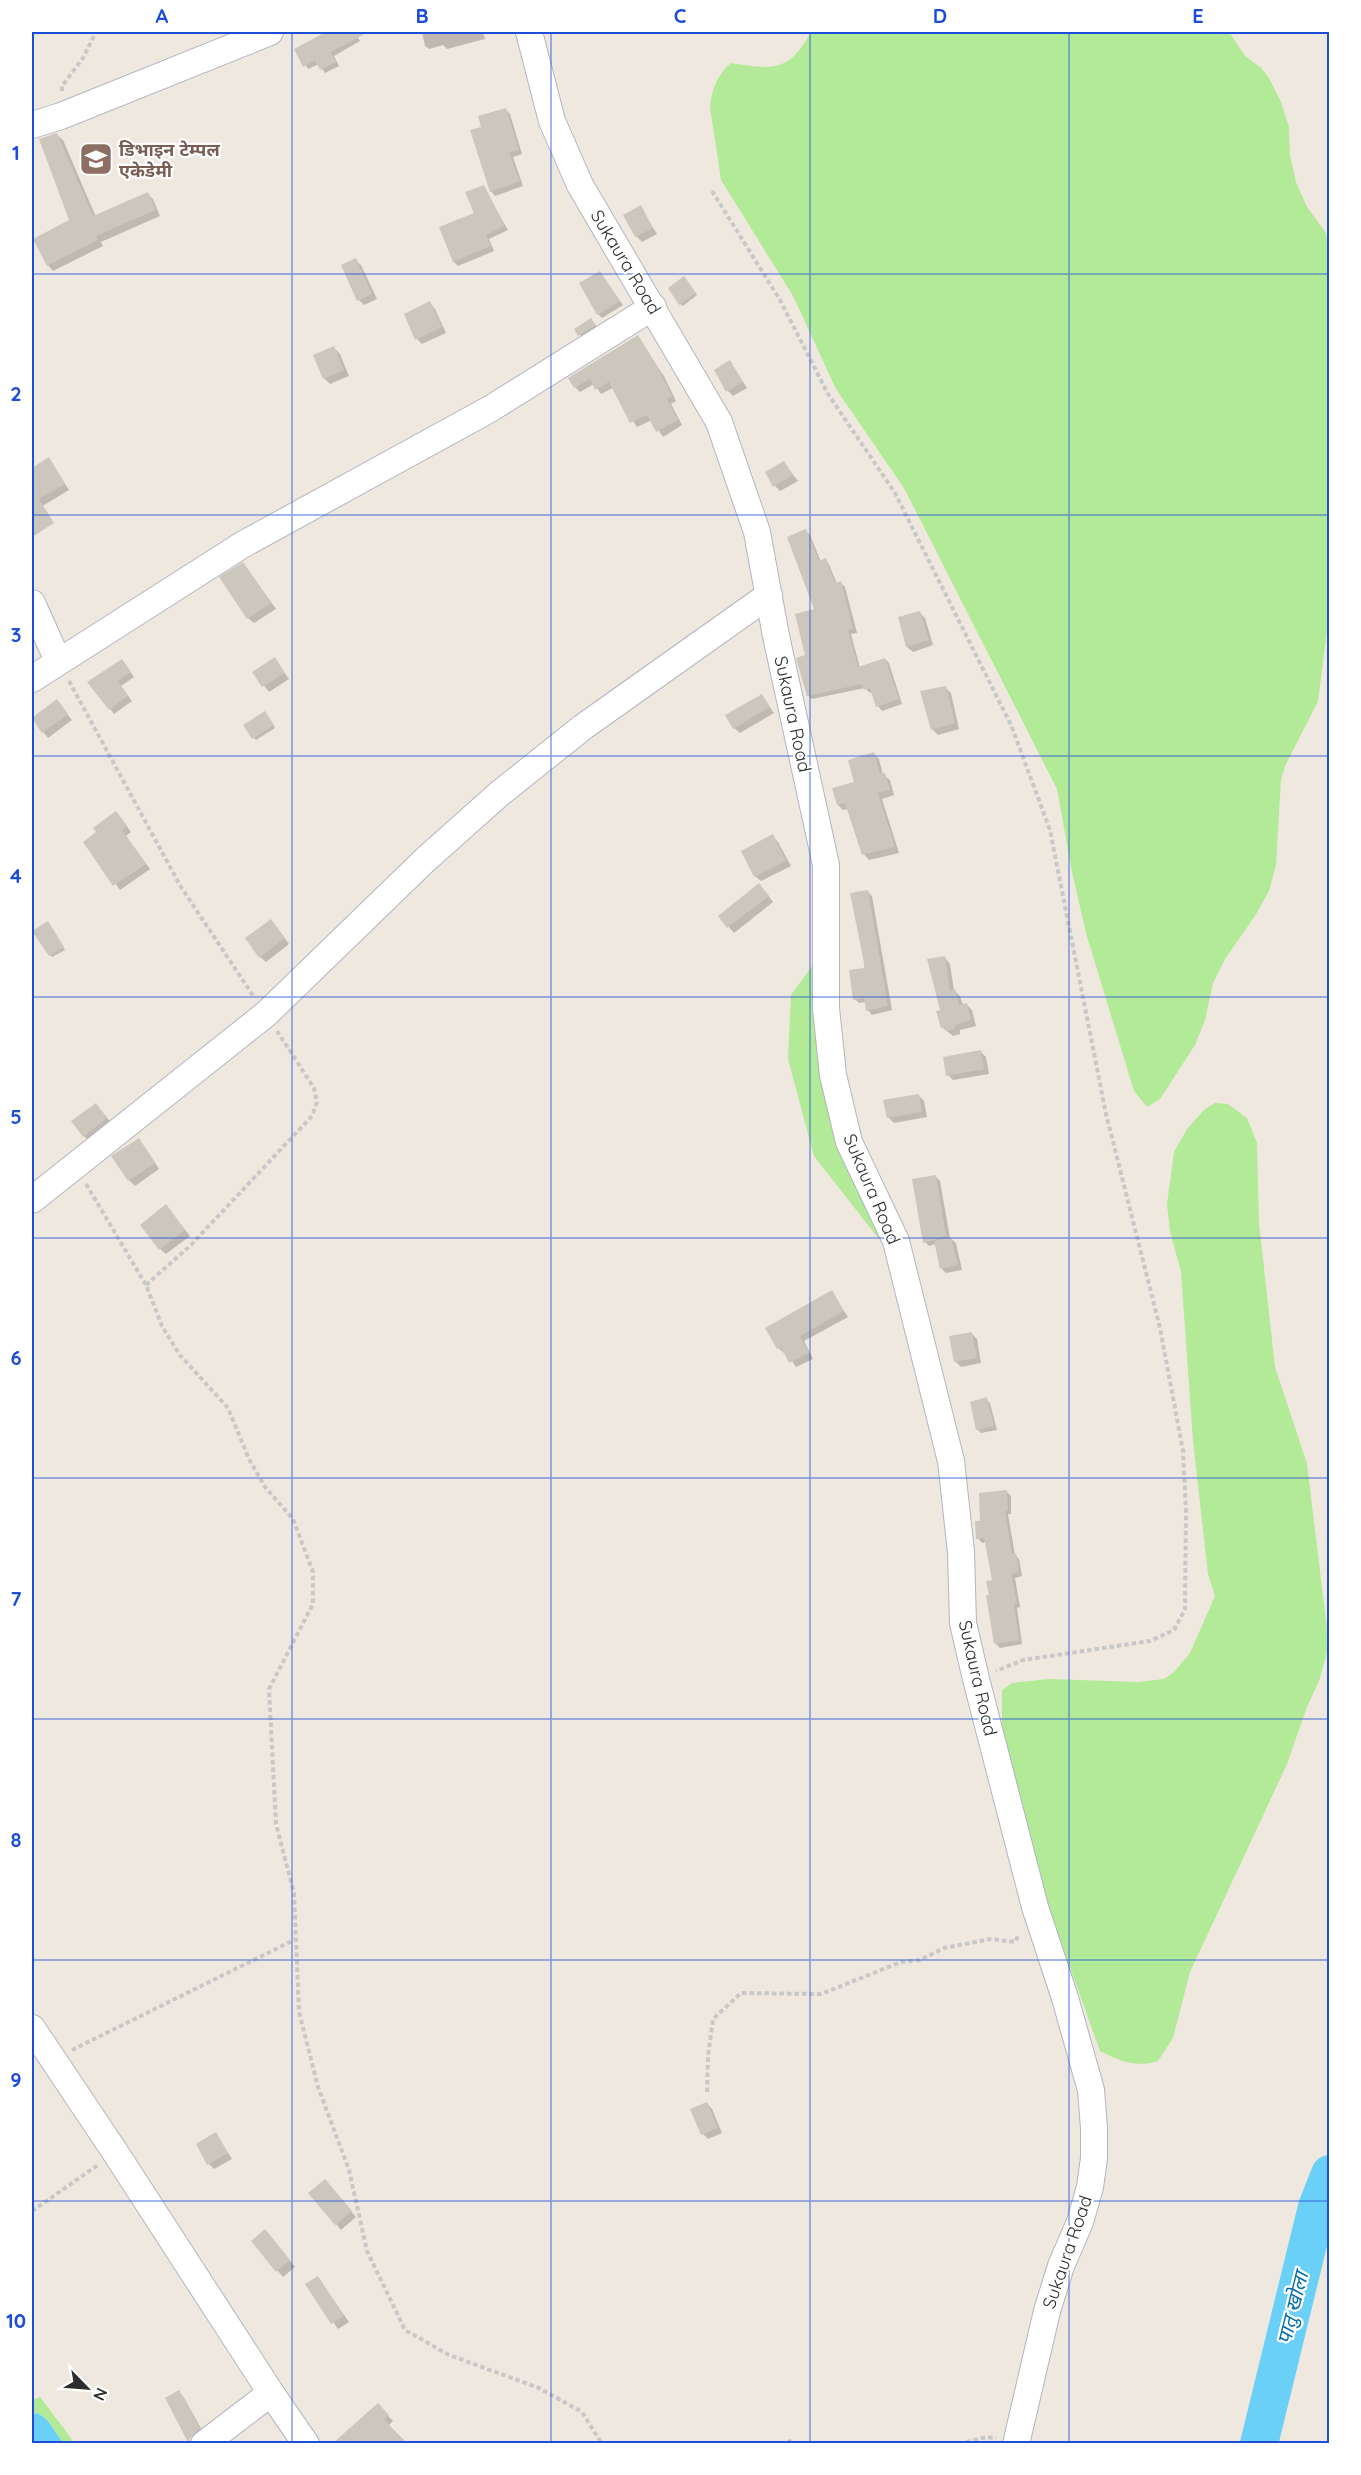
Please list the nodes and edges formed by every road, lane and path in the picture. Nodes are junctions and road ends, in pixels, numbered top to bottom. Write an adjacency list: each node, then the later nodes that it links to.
1 (96, 32): 4 (path)
2 (270, 32): 4 (street)
3 (529, 32): 7 (street, Sukaura Road)
4 (61, 116): 5 (street)
5 (32, 125)
6 (712, 191): 16 (path)
7 (653, 307): 8 (street, Sukaura Road); 10 (street)
8 (769, 595): 12 (street); 16 (street, Sukaura Road)
9 (32, 603): 10 (street)
10 (58, 662): 11 (street); 12 (path)
11 (32, 679)
12 (266, 1014): 13 (street); 15 (path)
13 (74, 1166): 14 (street); 15 (path)
14 (32, 1200)
15 (146, 1285): 18 (path)
16 (976, 1679): 17 (street, Sukaura Road)
17 (1035, 1907): 21 (path); 25 (street, Sukaura Road)
18 (296, 1939): 20 (path); 28 (path)
19 (32, 2028): 20 (street)
20 (52, 2060): 22 (street)
21 (707, 2092)
22 (116, 2152): 23 (path); 24 (street)
23 (32, 2211)
24 (271, 2393): 26 (street); 27 (street)
25 (1016, 2441): 29 (path)
26 (204, 2444)
27 (306, 2444)
28 (602, 2444)
29 (959, 2444)

